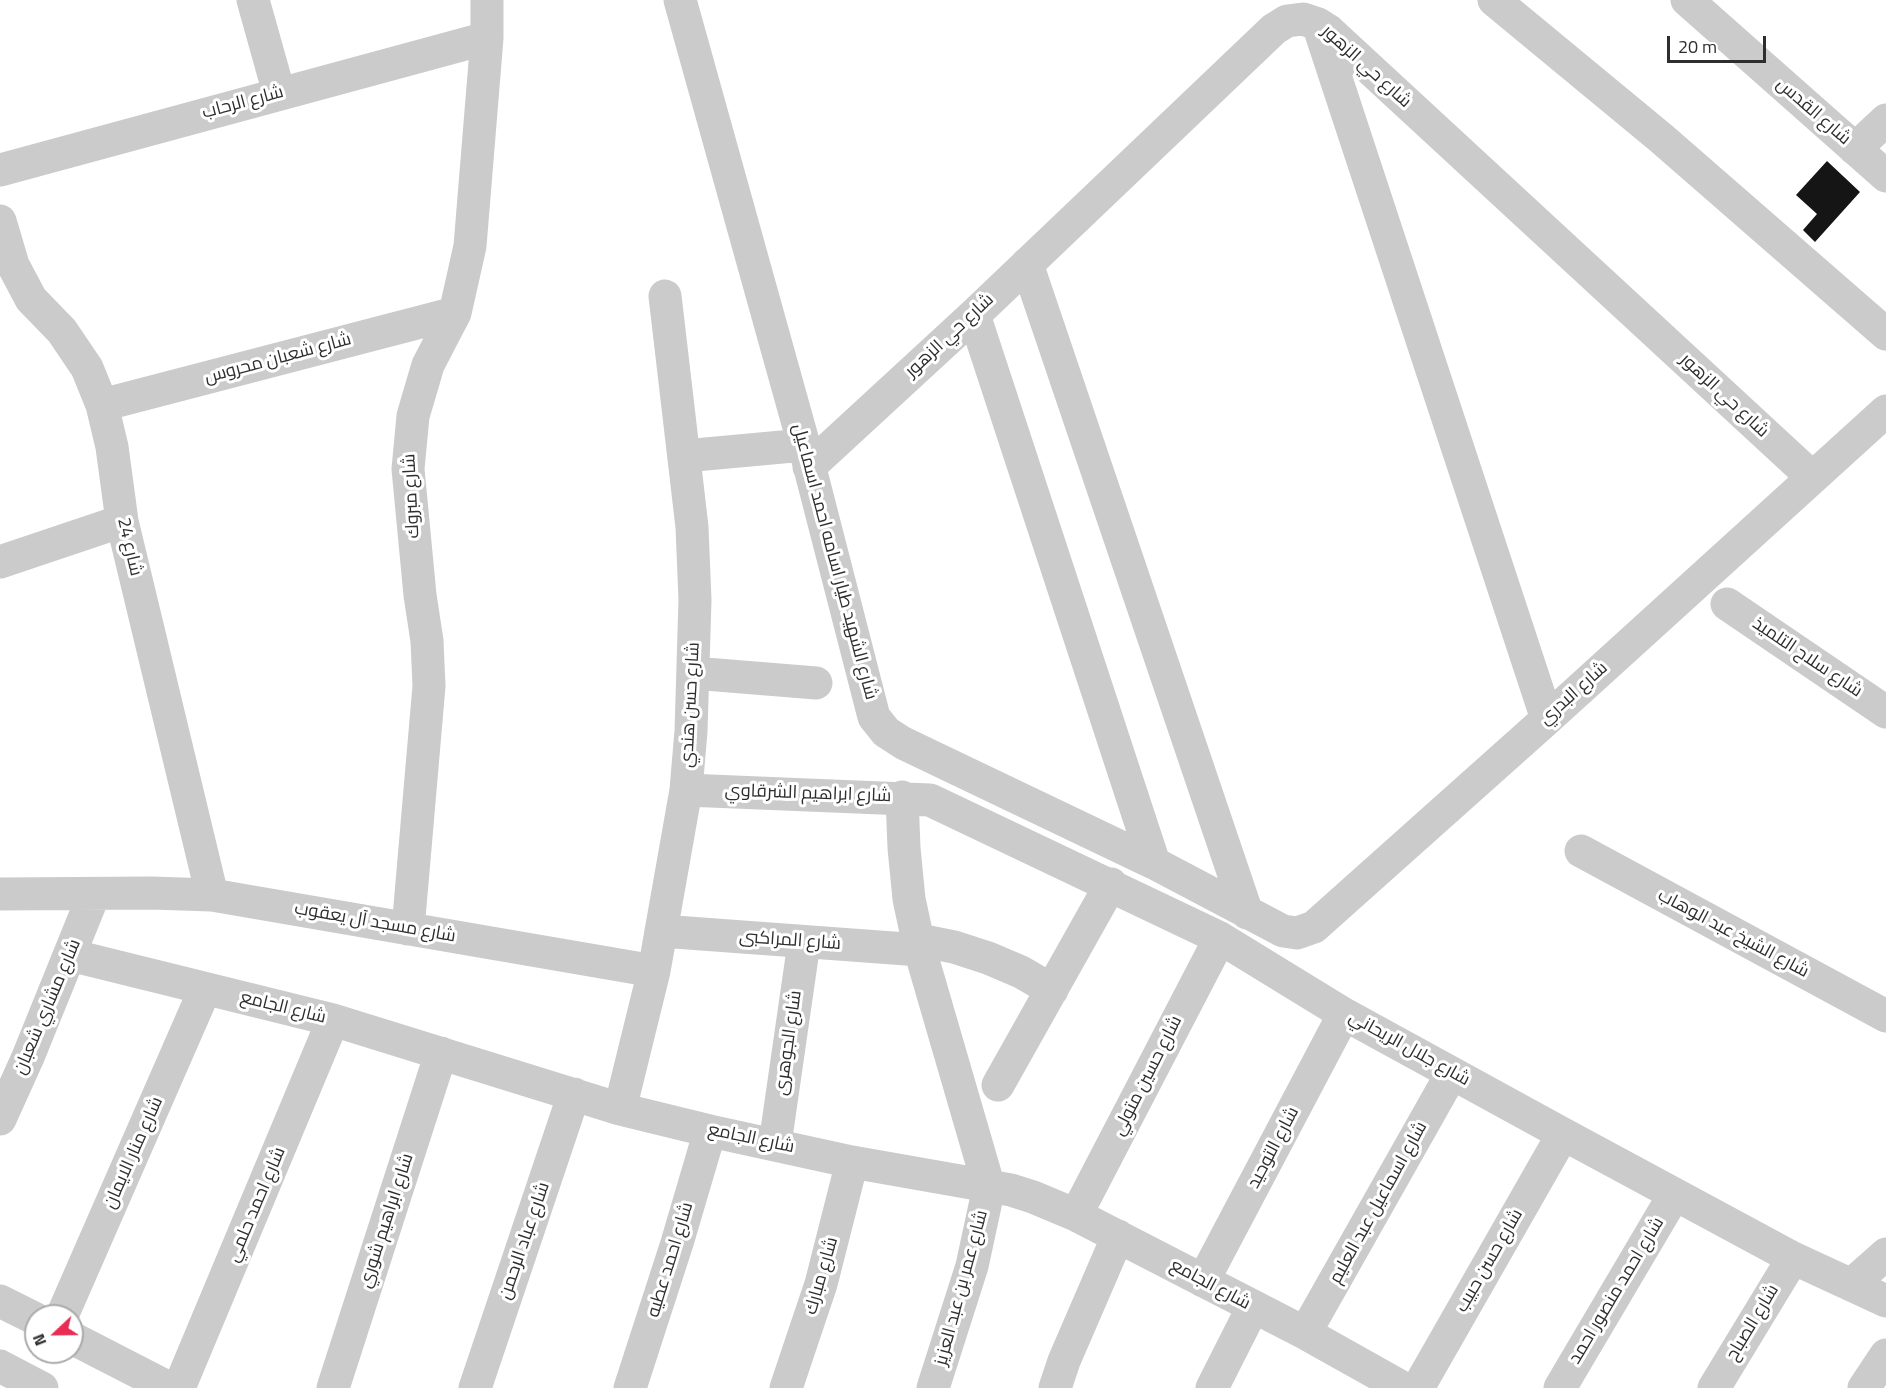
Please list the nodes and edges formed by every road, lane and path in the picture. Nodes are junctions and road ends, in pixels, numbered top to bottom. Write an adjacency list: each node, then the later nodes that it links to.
1 (253, 0): 8 (street)
2 (487, 0): 7 (street, شارع مبروك)
3 (1494, 0): 18 (street)
4 (1687, 0): 10 (street, شارع القدس)
5 (685, 2): 22 (street, شارع الشهيد طيار اسامه احمد اسماعيل)
6 (1318, 24): 14 (street, شارع حي الزهور); 23 (street, شارع حي الزهور); 30 (street)
7 (487, 38): 8 (street, شارع الرحاب); 16 (street, شارع مبروك)
8 (279, 93): 11 (street, شارع الرحاب)
9 (1886, 120): 10 (street)
10 (1855, 149): 12 (street, شارع القدس)
11 (0, 170)
12 (1886, 176)
13 (0, 221): 19 (street, شارع 24)
14 (1027, 264): 17 (street, شارع حي الزهور); 39 (street)
15 (666, 296): 21 (street, شارع حسن هندي)
16 (455, 313): 19 (street, شارع شعبان محروس); 40 (street, شارع مبروك)
17 (974, 315): 22 (street, شارع حي الزهور); 34 (street)
18 (1886, 334)
19 (102, 405): 24 (street, شارع 24)
20 (1886, 411): 23 (street, شارع البدري)
21 (684, 456): 22 (street); 27 (street, شارع حسن هندي)
22 (807, 456): 34 (street, شارع الشهيد طيار اسامه احمد اسماعيل)
23 (1812, 477): 30 (street, شارع البدري)
24 (122, 521): 25 (street); 38 (street, شارع 24)
25 (0, 562)
26 (1727, 604): 29 (street, شارع سلاح التلميذ)
27 (693, 673): 28 (street); 31 (street, شارع حسن هندي)
28 (816, 683)
29 (1886, 712)
30 (1547, 719): 39 (street, شارع البدري)
31 (686, 790): 32 (street, شارع ابراهيم الشرقاوي); 41 (street, شارع حسن هندي)
32 (916, 798): 35 (street, شارع جلال الريحاني); 44 (street)
33 (1581, 851): 50 (street, شارع الشيخ عبد الوهاب)
34 (1154, 863): 39 (street, شارع الشهيد طيار اسامه احمد اسماعيل)
35 (1111, 884): 42 (street, شارع جلال الريحاني); 48 (street)
36 (0, 894): 37 (street, شارع مسجد آل يعقوب)
37 (94, 894): 38 (street, شارع مسجد آل يعقوب); 45 (street, شارع مشاري شعبان)
38 (212, 895): 40 (street, شارع مسجد آل يعقوب)
39 (1247, 913)
40 (408, 929): 46 (street, شارع مسجد آل يعقوب)
41 (661, 931): 43 (street, شارع المراكبى); 46 (street, شارع حسن هندي)
42 (1220, 938): 49 (street, شارع جلال الريحاني); 64 (street, شارع حسين متولي)
43 (804, 943): 44 (street, شارع المراكبى); 60 (street, شارع الجوهرى)
44 (919, 945): 48 (street, شارع المراكبى); 62 (street)
45 (70, 955): 47 (street, شارع الجامع); 57 (street, شارع مشاري شعبان)
46 (654, 971): 56 (street, شارع حسن هندي)
47 (205, 989): 51 (street, شارع الجامع); 72 (street, شارع منار الايمان)
48 (1052, 990): 54 (street)
49 (1344, 1014): 53 (street, شارع جلال الريحاني); 68 (street, شارع التوحيد)
50 (1886, 1016)
51 (333, 1020): 52 (street, شارع الجامع); 82 (street, شارع احمد حلمي)
52 (441, 1053): 55 (street, شارع الجامع); 83 (street, شارع ابراهيم شوري)
53 (1452, 1073): 59 (street, شارع جلال الريحاني); 75 (street, شارع اسماعيل عبد العليم)
54 (998, 1085)
55 (574, 1094): 56 (street, شارع الجامع); 84 (street, شارع عباد الرحمن)
56 (620, 1109): 58 (street, شارع الجامع)
57 (0, 1119)
58 (710, 1131): 60 (street, شارع الجامع); 85 (street, شارع احمد عطيه)
59 (1563, 1134): 63 (street, شارع جلال الريحاني); 91 (street, شارع حسن حبيب)
60 (775, 1144): 61 (street, شارع الجامع)
61 (852, 1162): 62 (street, شارع الجامع); 86 (street, شارع مبارك)
62 (989, 1187): 64 (street, شارع الجامع); 87 (street, شارع عمر بن عبد العزيز)
63 (1674, 1195): 67 (street, شارع جلال الريحاني); 92 (street, شارع احمد منصور احمد)
64 (1076, 1215): 65 (street, شارع الجامع)
65 (1118, 1236): 68 (street, شارع الجامع); 88 (street)
66 (1886, 1254): 69 (street)
67 (1793, 1258): 69 (street, شارع جلال الريحاني); 93 (street, شارع الصباح)
68 (1203, 1281): 73 (street, شارع الجامع)
69 (1851, 1285): 71 (street, شارع جلال الريحاني)
70 (0, 1301): 74 (street)
71 (1886, 1301)
72 (67, 1304)
73 (1253, 1307): 75 (street, شارع الجامع); 89 (street)
74 (24, 1313)
75 (1305, 1333): 79 (street, شارع الجامع)
76 (84, 1344): 81 (street)
77 (1886, 1356): 94 (street)
78 (0, 1366): 80 (street)
79 (1363, 1377): 90 (street, شارع الجامع)
80 (42, 1388)
81 (170, 1388)
82 (179, 1388)
83 (333, 1388)
84 (475, 1388)
85 (630, 1388)
86 (786, 1388)
87 (933, 1388)
88 (1055, 1388)
89 (1212, 1388)
90 (1403, 1388)
91 (1418, 1388)
92 (1560, 1388)
93 (1714, 1388)
94 (1864, 1388)

